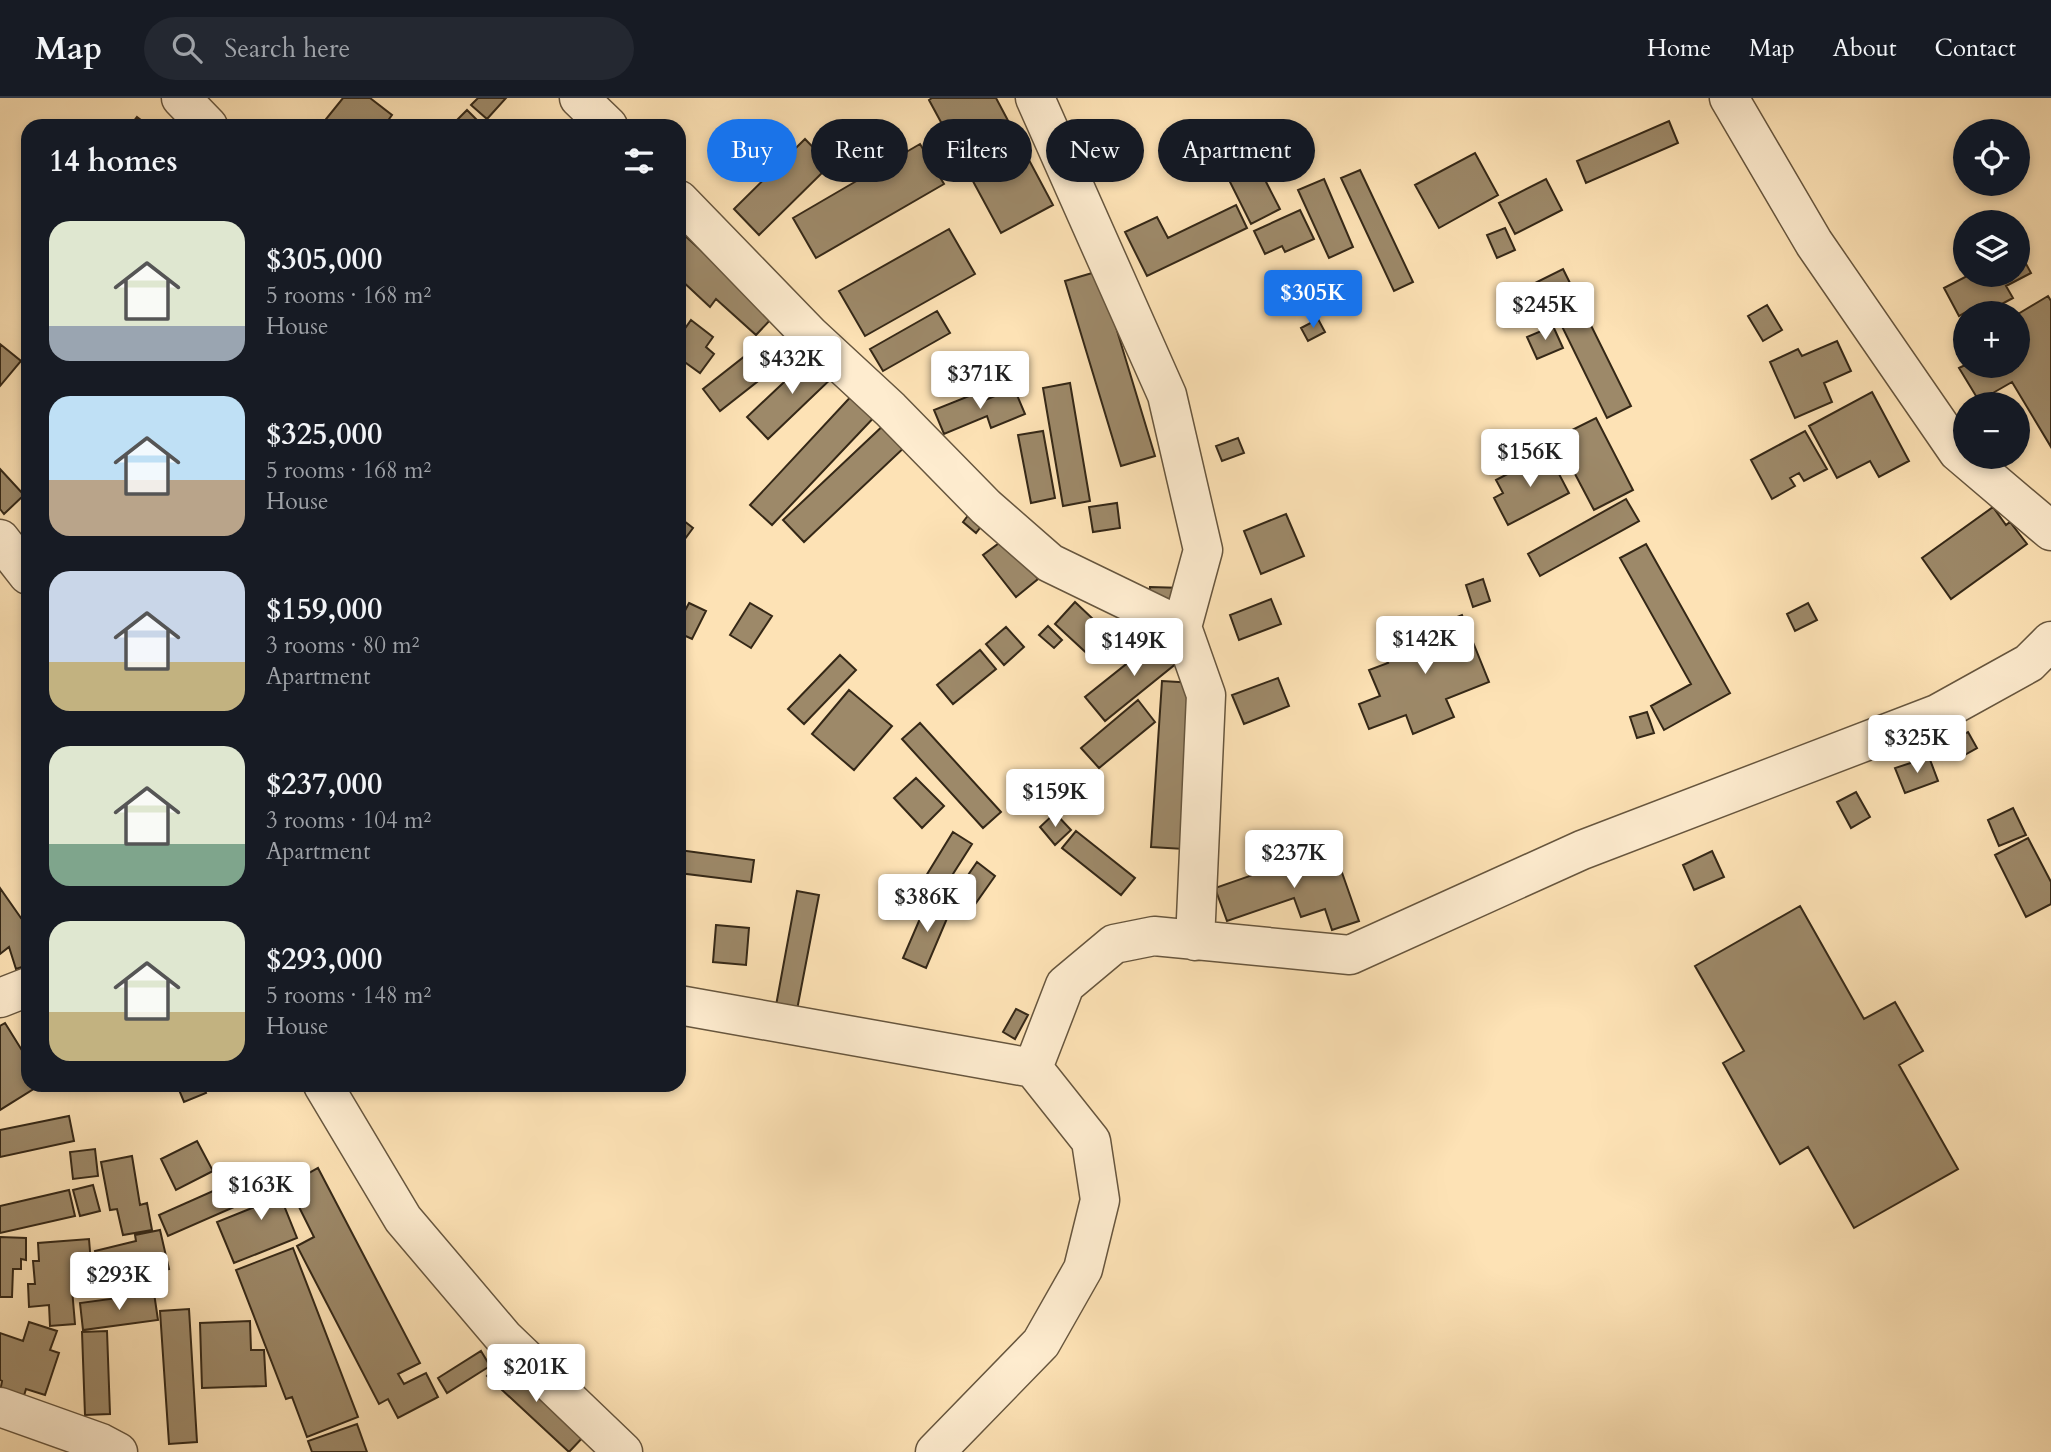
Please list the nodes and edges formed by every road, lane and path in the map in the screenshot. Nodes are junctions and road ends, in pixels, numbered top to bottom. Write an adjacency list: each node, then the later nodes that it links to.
1 (181, 98): 5 (street)
2 (579, 98): 6 (street)
3 (1035, 98): 11 (street)
4 (1729, 98): 8 (street)
5 (201, 119)
6 (601, 119)
7 (686, 207): 11 (street)
8 (2051, 531)
9 (0, 539): 10 (street)
10 (21, 566)
11 (1182, 627): 13 (street)
12 (2051, 641): 13 (street)
13 (1195, 941): 17 (street)
14 (21, 990): 15 (street)
15 (0, 998)
16 (686, 1006): 17 (street)
17 (1032, 1068): 22 (street)
18 (327, 1092): 21 (street)
19 (0, 1407): 20 (street)
20 (118, 1452)
21 (623, 1452)
22 (935, 1452)

